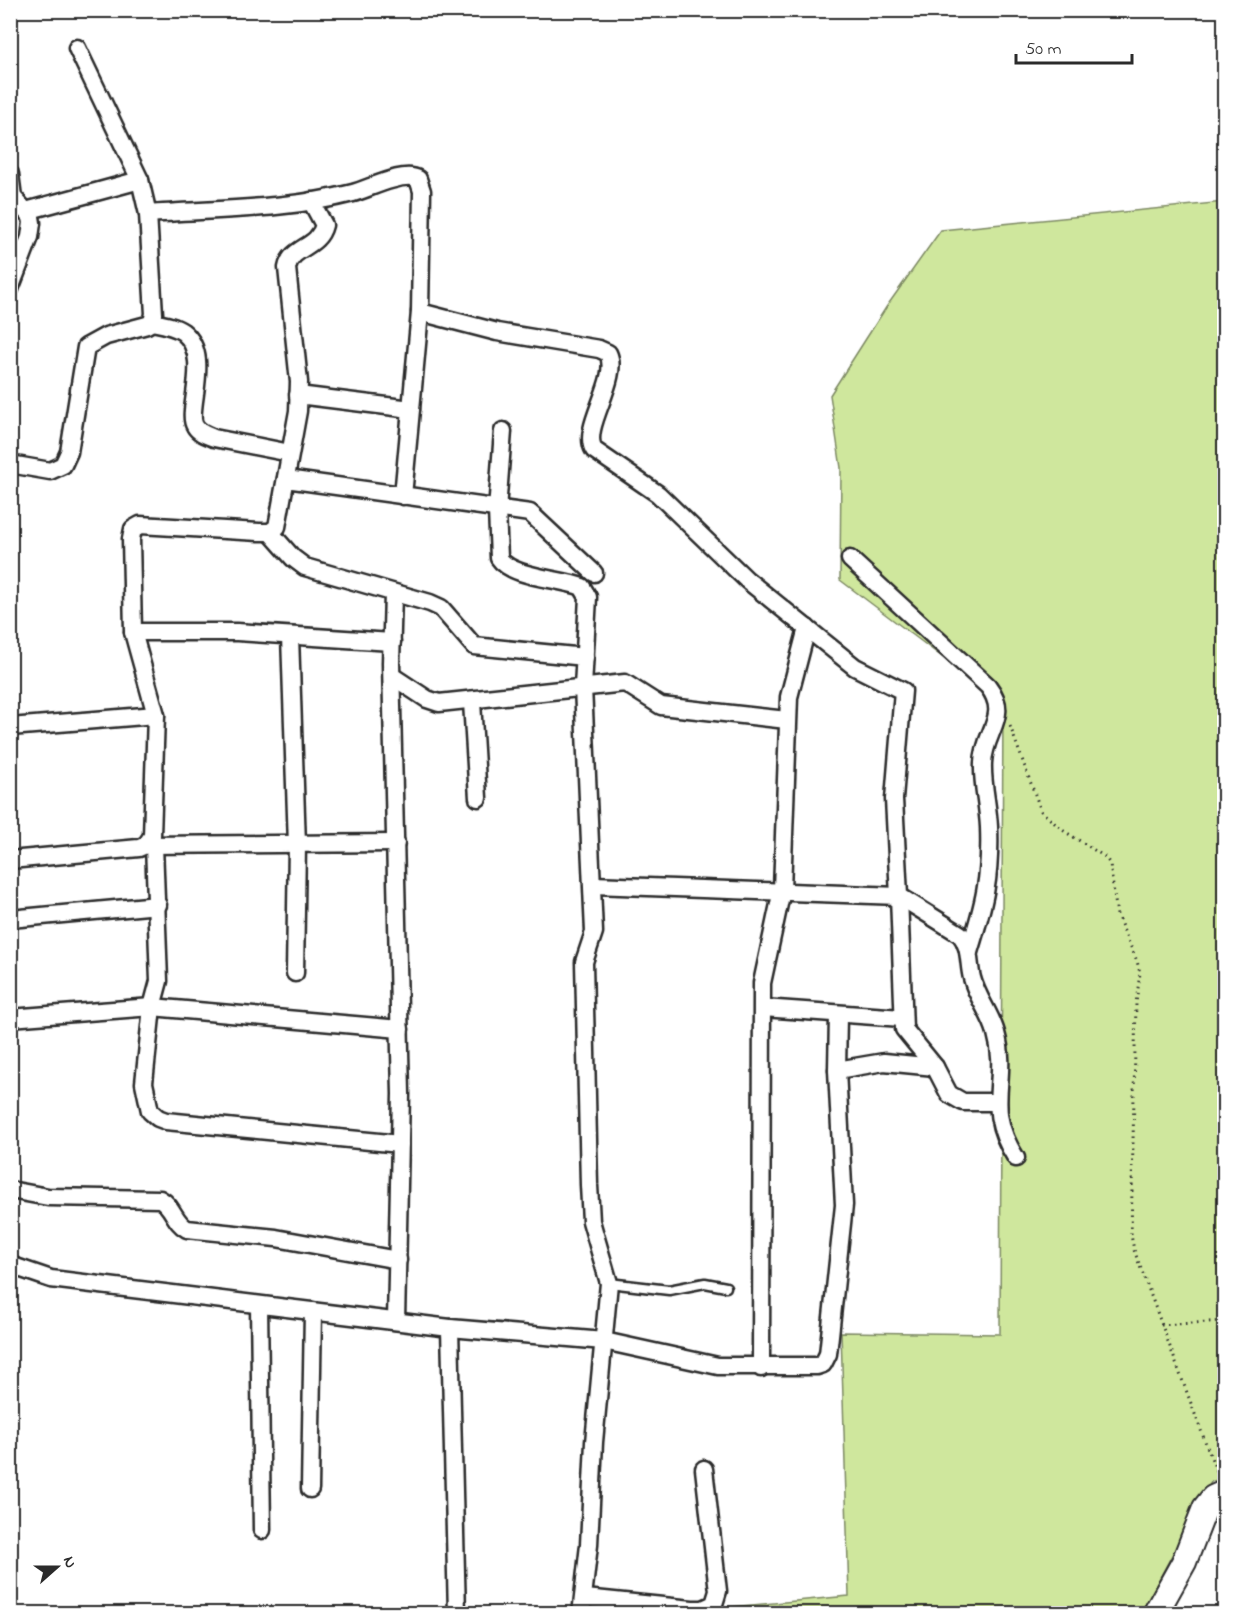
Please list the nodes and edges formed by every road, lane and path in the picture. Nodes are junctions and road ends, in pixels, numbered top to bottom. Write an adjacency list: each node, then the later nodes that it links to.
1 (77, 48): 3 (street)
2 (10, 174): 5 (street)
3 (140, 180): 5 (street); 6 (street)
4 (311, 201): 6 (street); 8 (street); 10 (street)
5 (26, 211): 7 (street)
6 (148, 214): 9 (street)
7 (10, 289)
8 (420, 312): 11 (street); 22 (street)
9 (152, 322): 13 (street); 14 (street)
10 (298, 395): 11 (street); 13 (street)
11 (411, 409): 16 (street)
12 (503, 430): 17 (street)
13 (290, 453): 15 (street)
14 (10, 464)
15 (286, 479): 16 (street); 18 (street)
16 (403, 496): 17 (street)
17 (497, 510): 20 (street); 26 (street)
18 (270, 531): 21 (street); 23 (street)
19 (850, 559): 30 (street)
20 (594, 573)
21 (393, 594): 25 (street); 26 (street)
22 (807, 628): 32 (street); 41 (street)
23 (134, 632): 24 (street); 31 (street)
24 (290, 636): 25 (street); 37 (street)
25 (392, 642): 27 (street)
26 (585, 657): 28 (street)
27 (392, 676): 29 (street); 35 (street)
28 (583, 687): 29 (street); 32 (street); 39 (street)
29 (472, 702): 34 (street)
30 (999, 703): 44 (street); 66 (path)
31 (156, 715): 33 (street); 36 (street)
32 (787, 720): 40 (street)
33 (10, 727)
34 (478, 798)
35 (396, 843): 37 (street); 51 (street)
36 (150, 845): 37 (street); 38 (street); 42 (street)
37 (297, 845): 45 (street)
38 (10, 860)
39 (593, 885): 40 (street); 60 (street)
40 (782, 890): 41 (street); 47 (street)
41 (898, 896): 44 (street); 50 (street)
42 (158, 905): 43 (street); 46 (street)
43 (10, 919)
44 (969, 952): 54 (street)
45 (295, 973)
46 (152, 1007): 49 (street); 51 (street); 55 (street)
47 (762, 1008): 48 (street); 69 (street)
48 (838, 1015): 50 (street); 53 (street)
49 (10, 1018)
50 (902, 1018): 52 (street)
51 (400, 1029): 55 (street)
52 (934, 1067): 53 (street); 54 (street)
53 (837, 1070): 69 (street)
54 (996, 1102): 56 (street)
55 (400, 1144): 58 (street)
56 (1016, 1158)
57 (10, 1190): 58 (street)
58 (398, 1260): 64 (street)
59 (10, 1265): 62 (street)
60 (609, 1283): 61 (lane); 68 (street)
61 (726, 1287)
62 (259, 1305): 63 (street); 73 (street)
63 (313, 1311): 64 (street); 71 (street)
64 (396, 1321): 67 (street)
65 (1224, 1321): 66 (path)
66 (1161, 1325): 72 (path)
67 (450, 1328): 68 (street); 75 (street)
68 (604, 1341): 69 (street); 74 (street)
69 (760, 1368)
70 (704, 1469): 74 (street)
71 (310, 1489)
72 (1224, 1493): 76 (street)
73 (262, 1530)
74 (583, 1606)
75 (457, 1614)
76 (1155, 1614)

